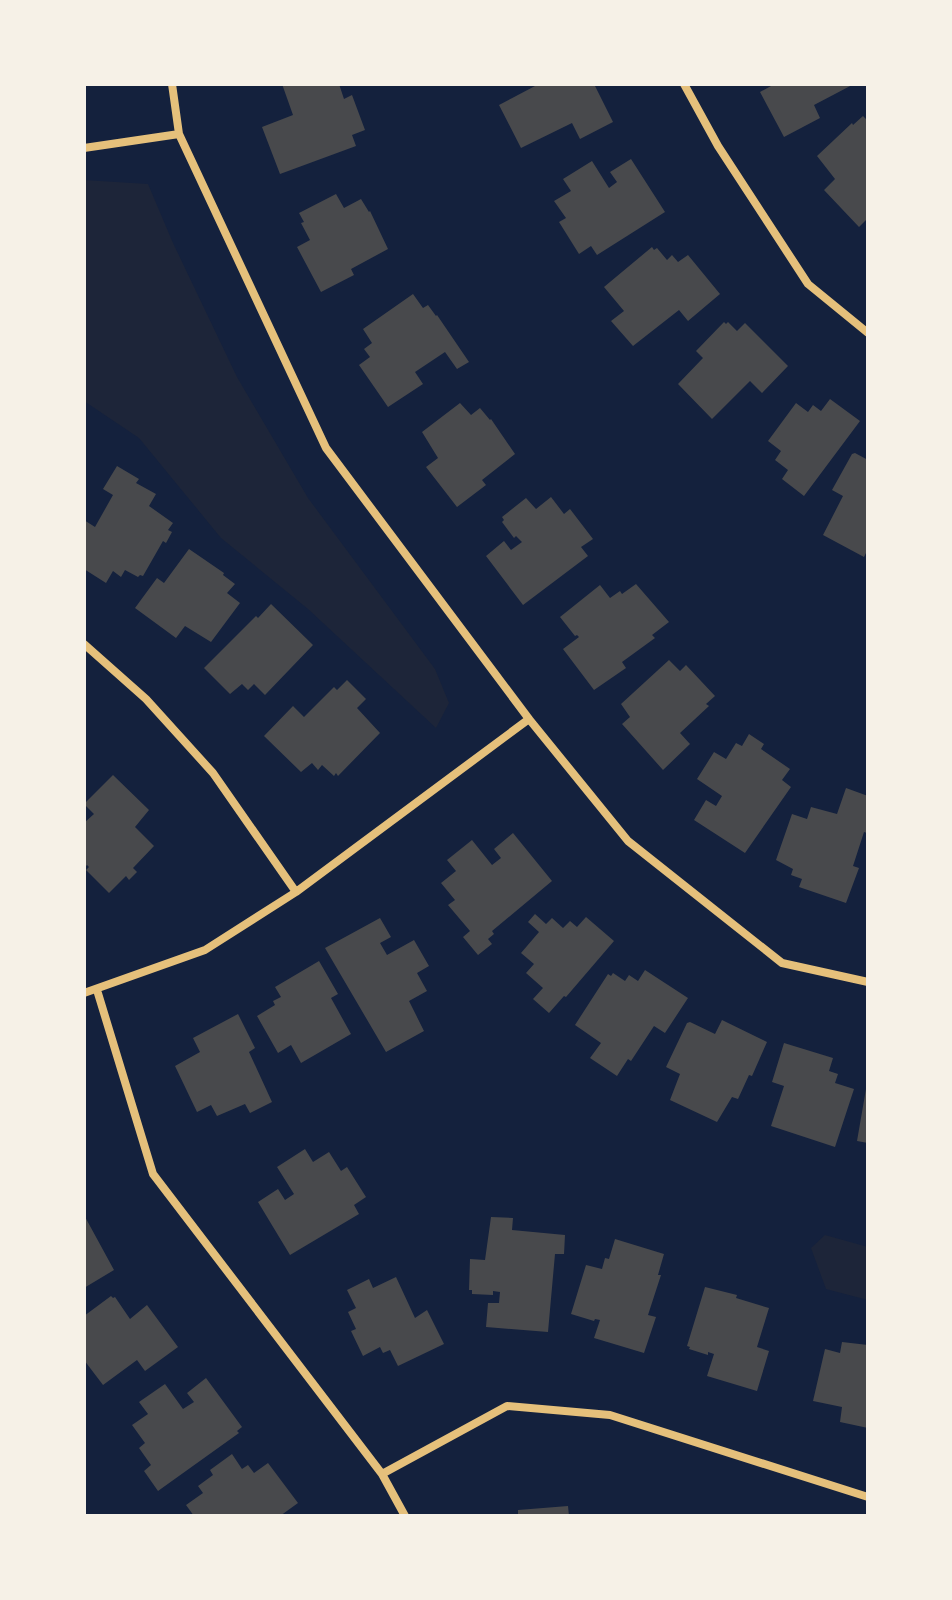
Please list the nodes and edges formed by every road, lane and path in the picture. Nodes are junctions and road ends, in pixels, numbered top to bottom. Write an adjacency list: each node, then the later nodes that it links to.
1 (172, 84): 3 (street)
2 (684, 84): 5 (street)
3 (179, 134): 4 (street); 7 (street)
4 (84, 148)
5 (868, 333)
6 (84, 644): 8 (street)
7 (529, 719): 8 (street); 9 (street)
8 (296, 892): 10 (street)
9 (868, 982)
10 (97, 990): 11 (street); 12 (street)
11 (84, 993)
12 (382, 1474): 13 (street); 14 (street)
13 (868, 1497)
14 (405, 1516)

